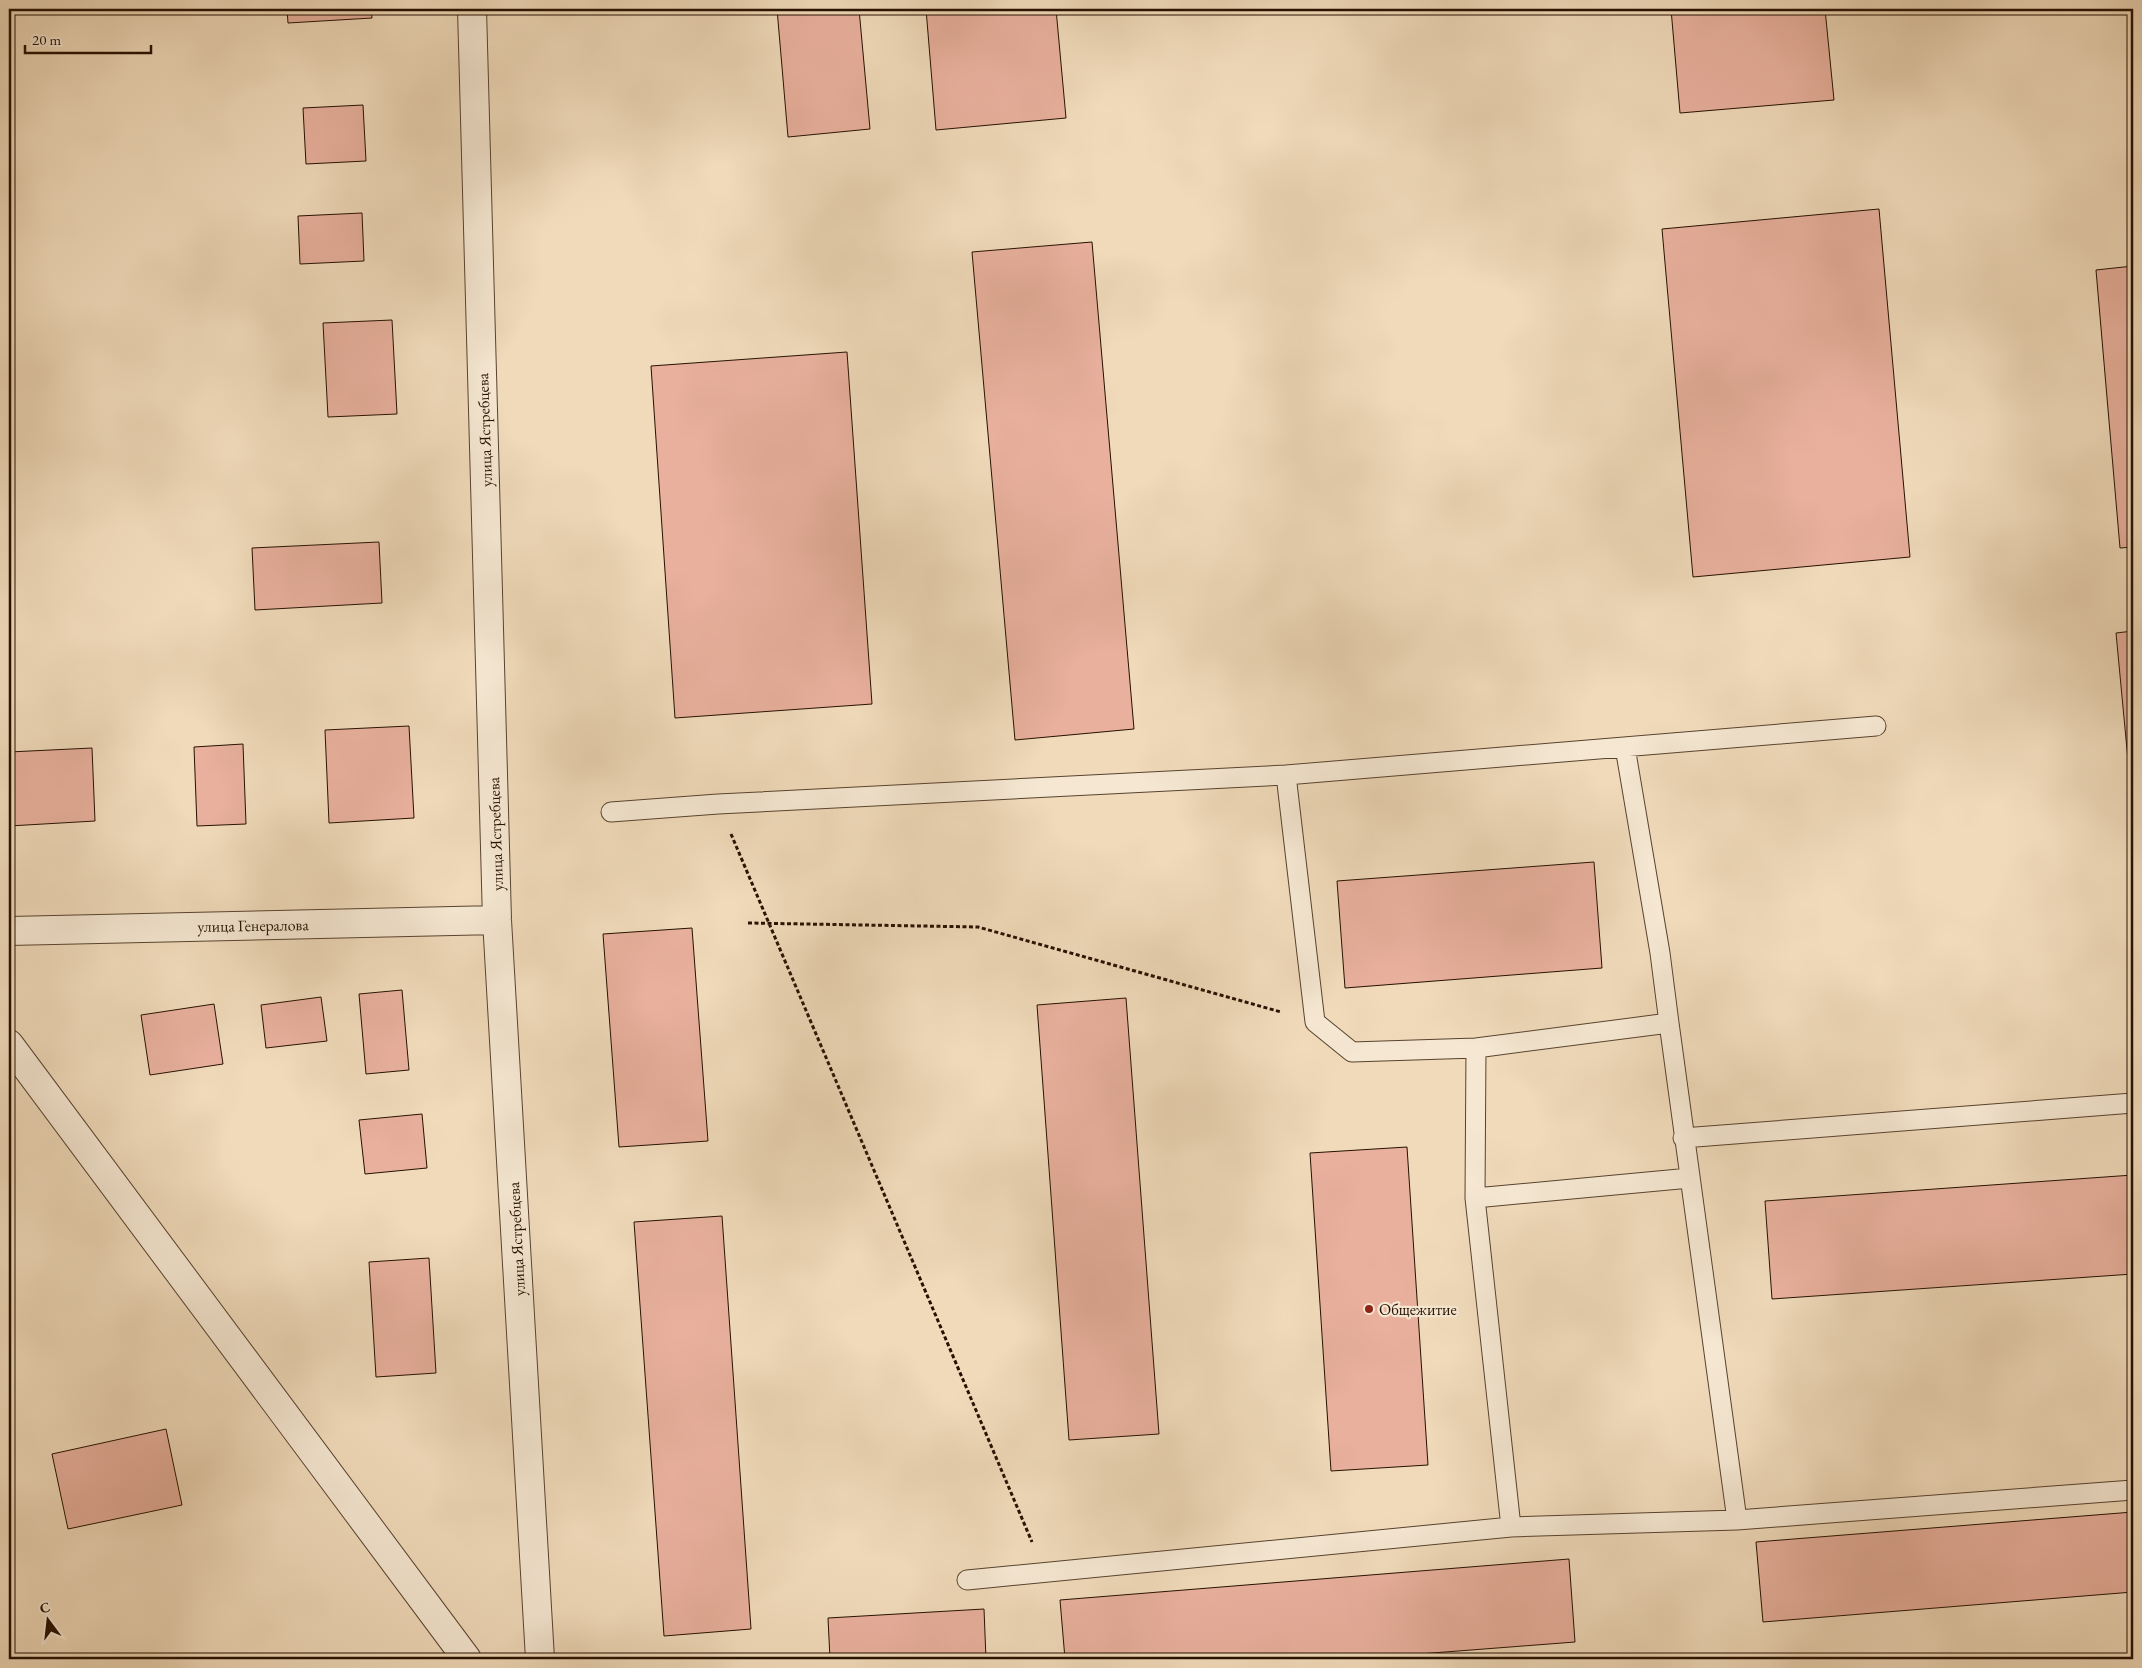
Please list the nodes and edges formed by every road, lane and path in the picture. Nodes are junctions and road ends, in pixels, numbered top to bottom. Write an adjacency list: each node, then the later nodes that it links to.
1 (472, 9): 7 (street, улица Ястребцева)
2 (1876, 726): 3 (lane)
3 (1625, 747): 4 (lane); 12 (lane)
4 (1286, 775): 5 (lane); 11 (lane)
5 (718, 804): 6 (lane); 9 (path)
6 (611, 812)
7 (497, 920): 10 (street, улица Генералова); 25 (street, улица Ястребцева)
8 (748, 923): 9 (path)
9 (769, 923): 11 (path); 22 (path)
10 (9, 931)
11 (1315, 1022): 14 (lane)
12 (1669, 1023): 14 (lane); 16 (lane)
13 (9, 1044): 24 (street)
14 (1476, 1048): 18 (lane)
15 (2133, 1103): 16 (lane)
16 (1683, 1138): 17 (lane)
17 (1690, 1178): 18 (lane); 20 (lane)
18 (1475, 1198): 21 (lane)
19 (2133, 1490): 20 (lane)
20 (1737, 1520): 21 (lane)
21 (1511, 1527): 22 (lane)
22 (1045, 1573): 23 (lane)
23 (967, 1580)
24 (467, 1659)
25 (540, 1659)

